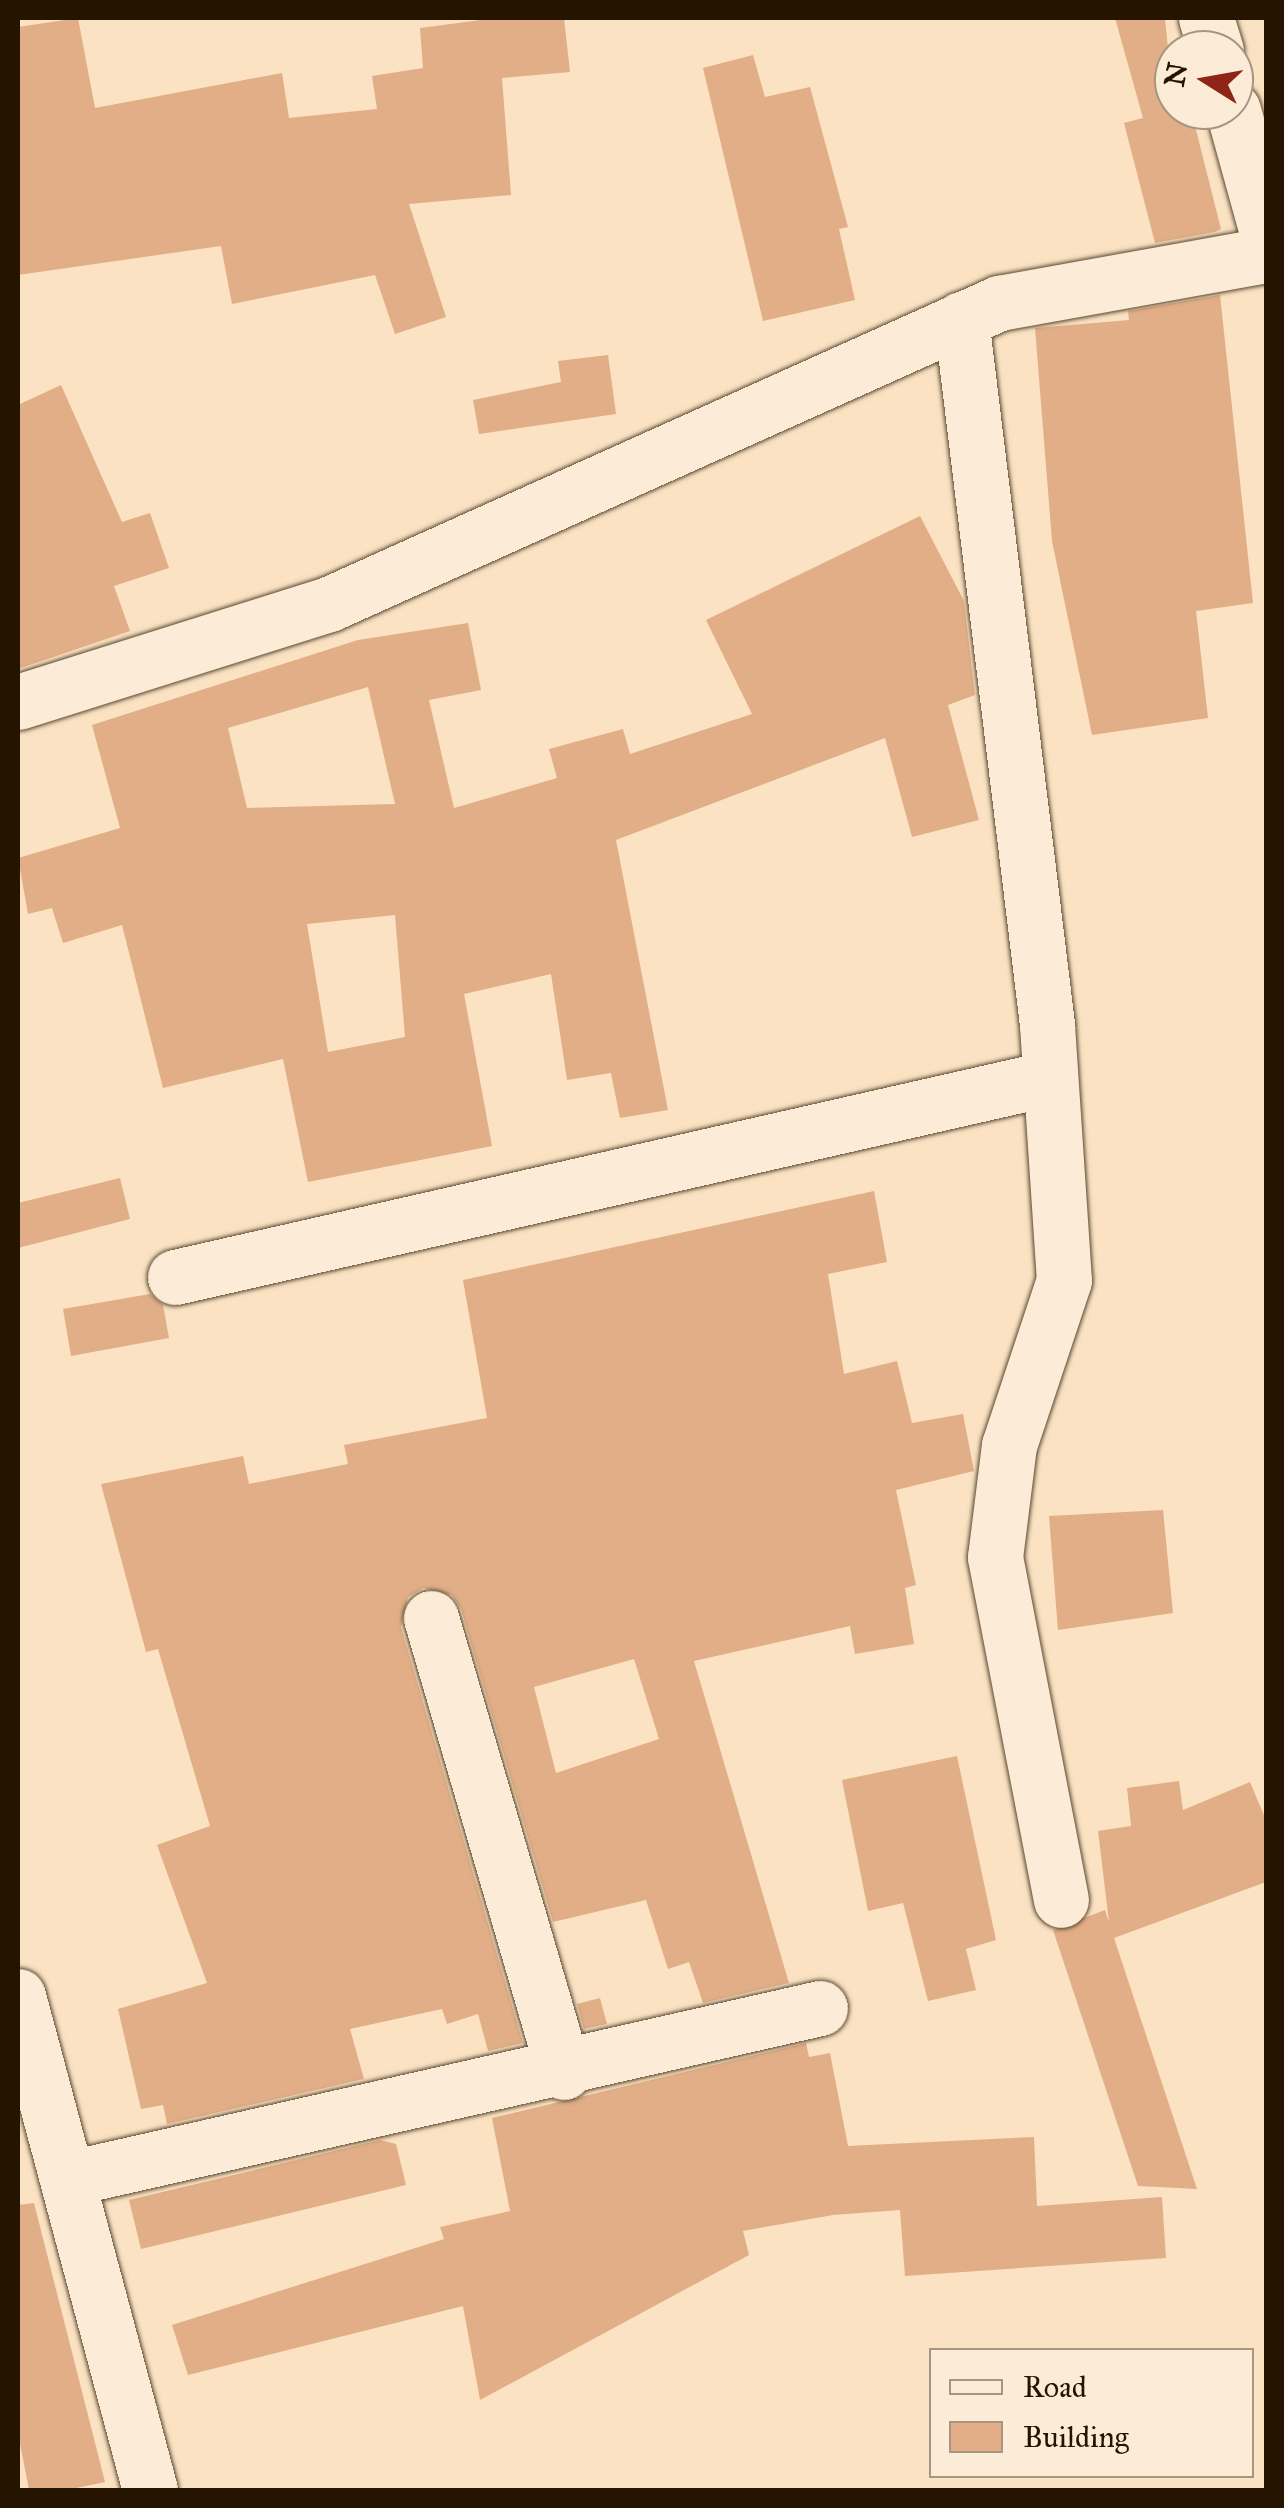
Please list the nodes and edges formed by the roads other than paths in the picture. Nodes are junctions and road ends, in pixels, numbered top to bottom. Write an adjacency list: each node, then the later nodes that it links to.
1 (1238, 130): 2 (street)
2 (1266, 229)
3 (1266, 256): 4 (street)
4 (961, 319): 5 (street); 6 (street)
5 (18, 702)
6 (1046, 1078): 7 (street); 9 (street)
7 (175, 1277)
8 (431, 1618): 12 (street)
9 (1061, 1900)
10 (18, 1996): 13 (street)
11 (820, 2008): 12 (street)
12 (564, 2072): 13 (street)
13 (50, 2162): 14 (street)
14 (150, 2490)

